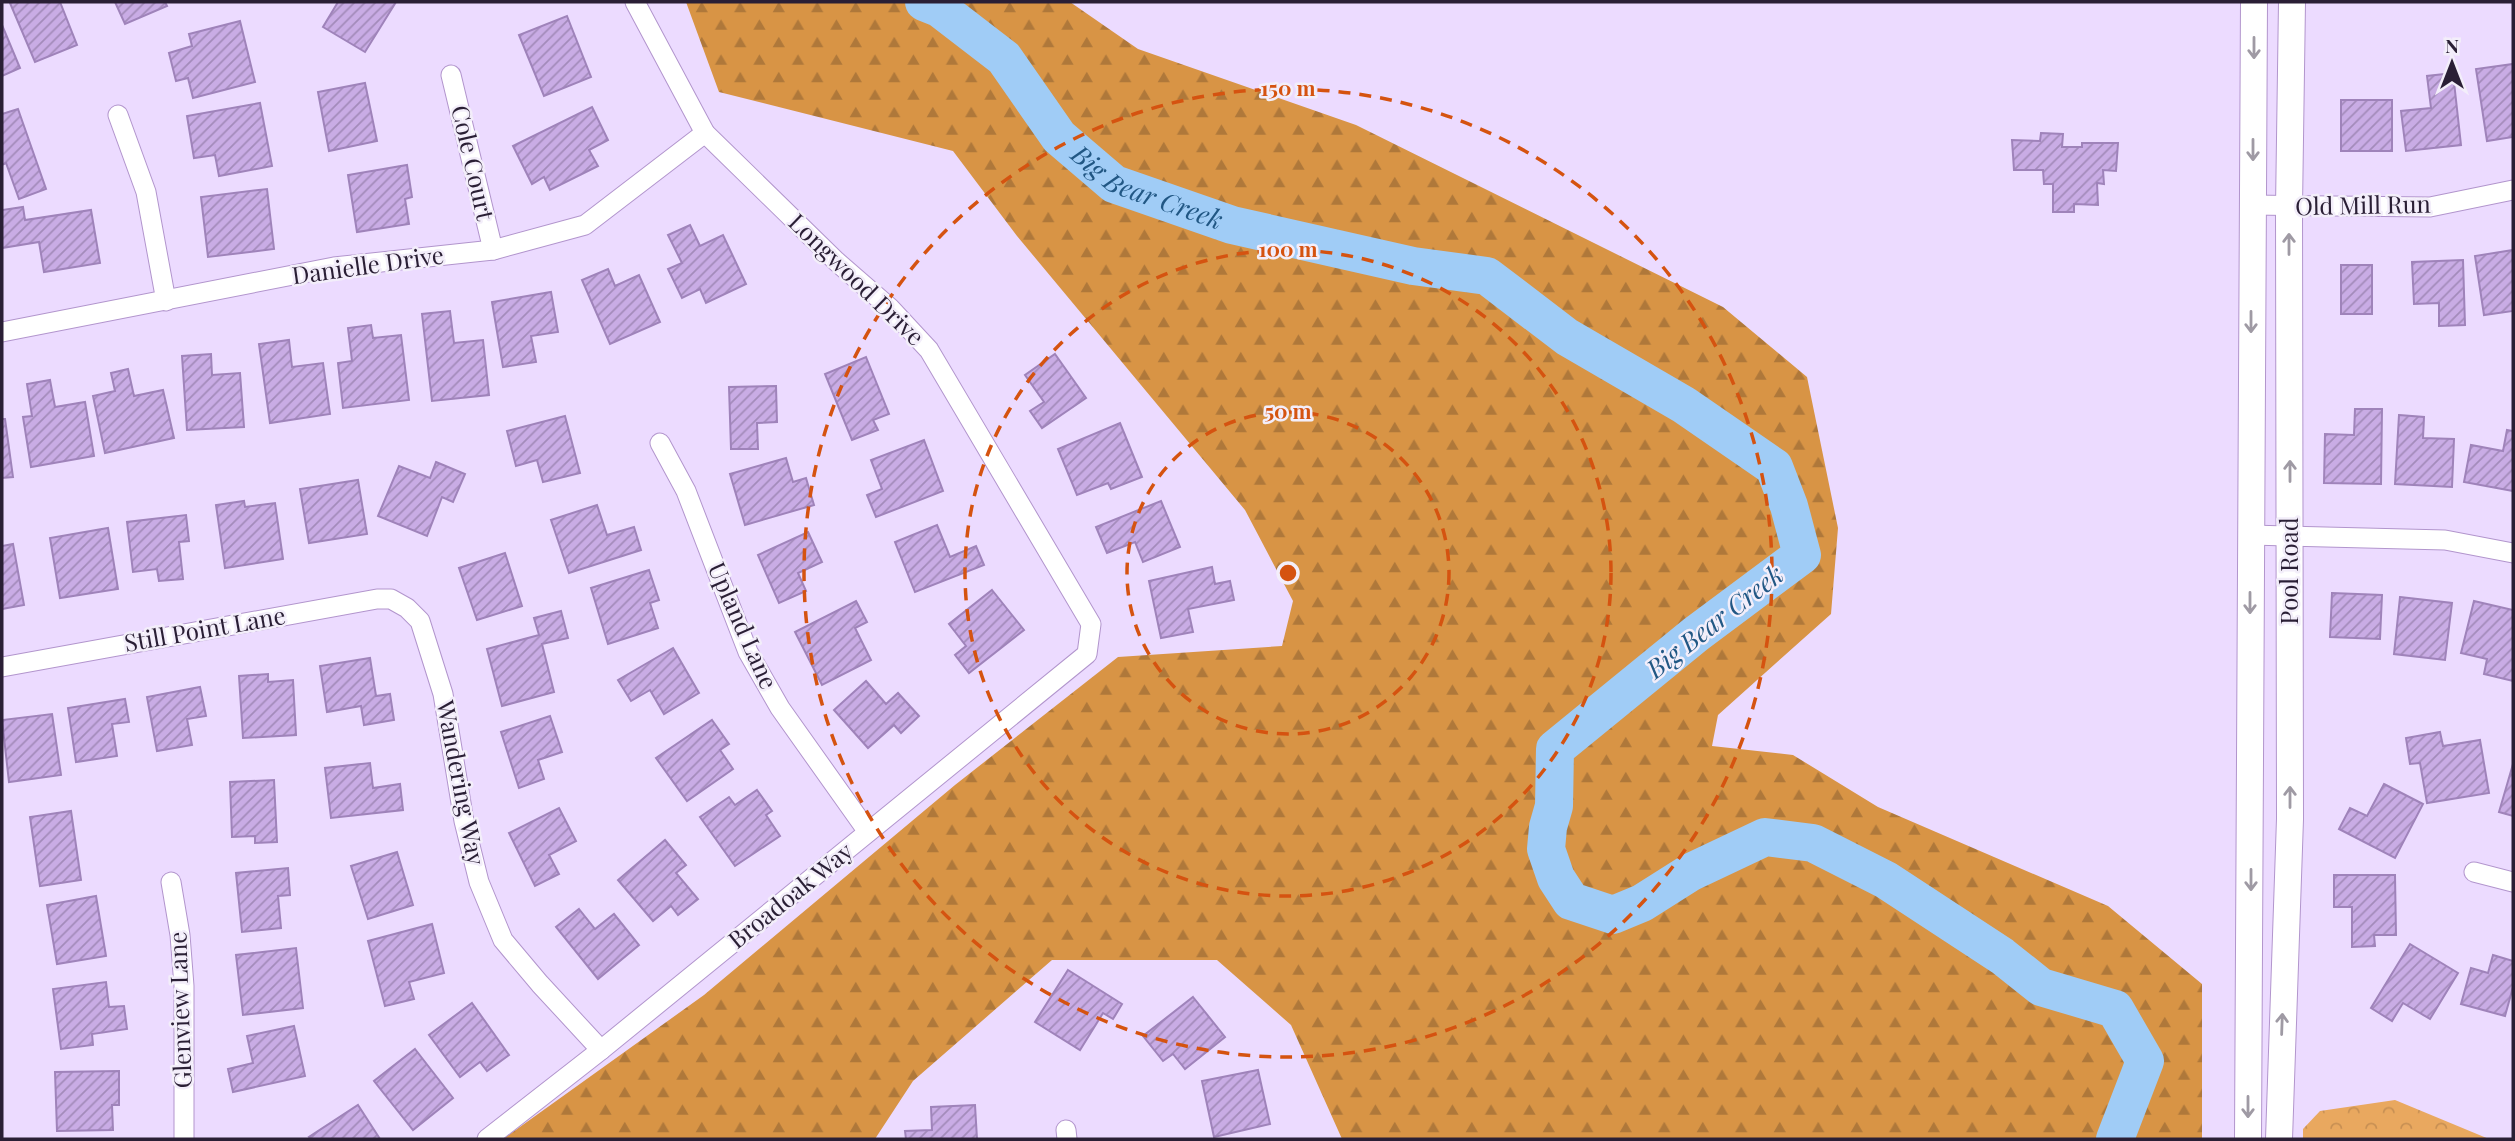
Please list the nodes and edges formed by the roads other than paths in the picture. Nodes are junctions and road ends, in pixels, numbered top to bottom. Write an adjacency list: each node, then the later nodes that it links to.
1 (635, 2): 6 (street, Longwood Drive)
2 (2254, 2): 8 (main road, Pool Road, one-way to 8)
3 (2292, 2): 9 (main road, Pool Road)
4 (451, 75): 10 (street, Cole Court)
5 (118, 115): 11 (street)
6 (705, 133): 10 (street, Danielle Drive); 18 (street, Longwood Drive)
7 (2513, 190): 9 (street, Old Mill Run)
8 (2252, 205): 9 (street, Old Mill Run); 14 (main road, Pool Road, one-way to 14)
9 (2289, 207): 15 (main road, Pool Road, one-way to 9)
10 (493, 250): 11 (street, Danielle Drive)
11 (166, 300): 12 (street, Danielle Drive)
12 (2, 332)
13 (660, 443): 20 (street, Upland Lane)
14 (2250, 535): 15 (street); 27 (main road, Pool Road, one-way to 27)
15 (2290, 535): 16 (street); 28 (main road, Pool Road, one-way to 15)
16 (2513, 553)
17 (407, 608): 19 (street, Still Point Lane); 24 (street, Wandering Way)
18 (1090, 648): 20 (street, Broadoak Way)
19 (2, 667)
20 (868, 832): 24 (street, Broadoak Way)
21 (2474, 872): 23 (street)
22 (171, 882): 25 (street, Glenview Lane)
23 (2513, 882)
24 (601, 1050): 26 (street, Broadoak Way)
25 (184, 1139)
26 (487, 1139)
27 (2248, 1139)
28 (2280, 1139)

